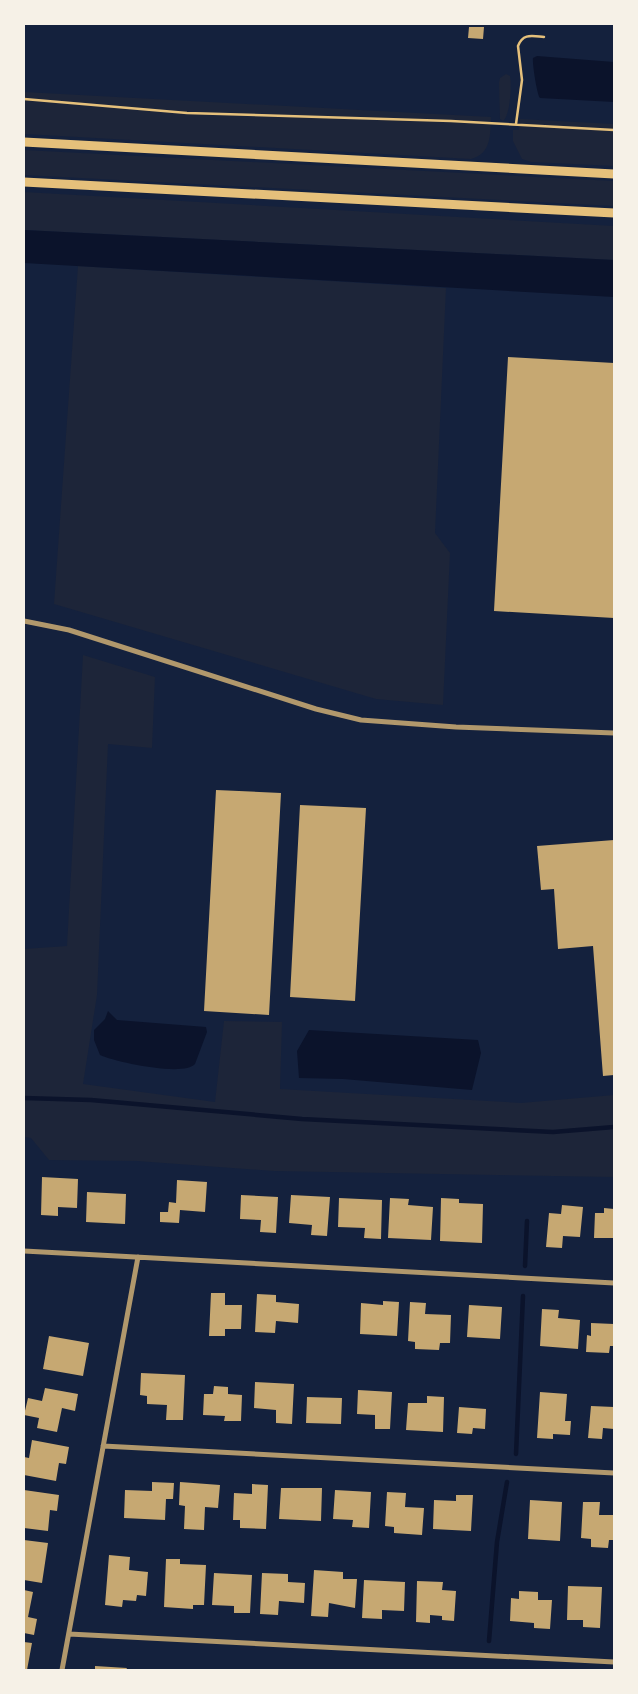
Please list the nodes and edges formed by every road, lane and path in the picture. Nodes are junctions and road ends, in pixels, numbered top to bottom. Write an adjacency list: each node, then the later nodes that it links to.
1 (544, 37): 3 (path)
2 (24, 99): 3 (path)
3 (515, 124): 4 (path)
4 (614, 130)
5 (24, 142): 6 (main road)
6 (614, 174)
7 (24, 182): 8 (main road)
8 (614, 213)
9 (24, 621): 10 (street)
10 (614, 733)
11 (24, 1251): 12 (street)
12 (138, 1257): 13 (street); 14 (street)
13 (614, 1283)
14 (102, 1446): 15 (street); 16 (street)
15 (614, 1473)
16 (68, 1634): 17 (street); 18 (street)
17 (614, 1662)
18 (62, 1670)

